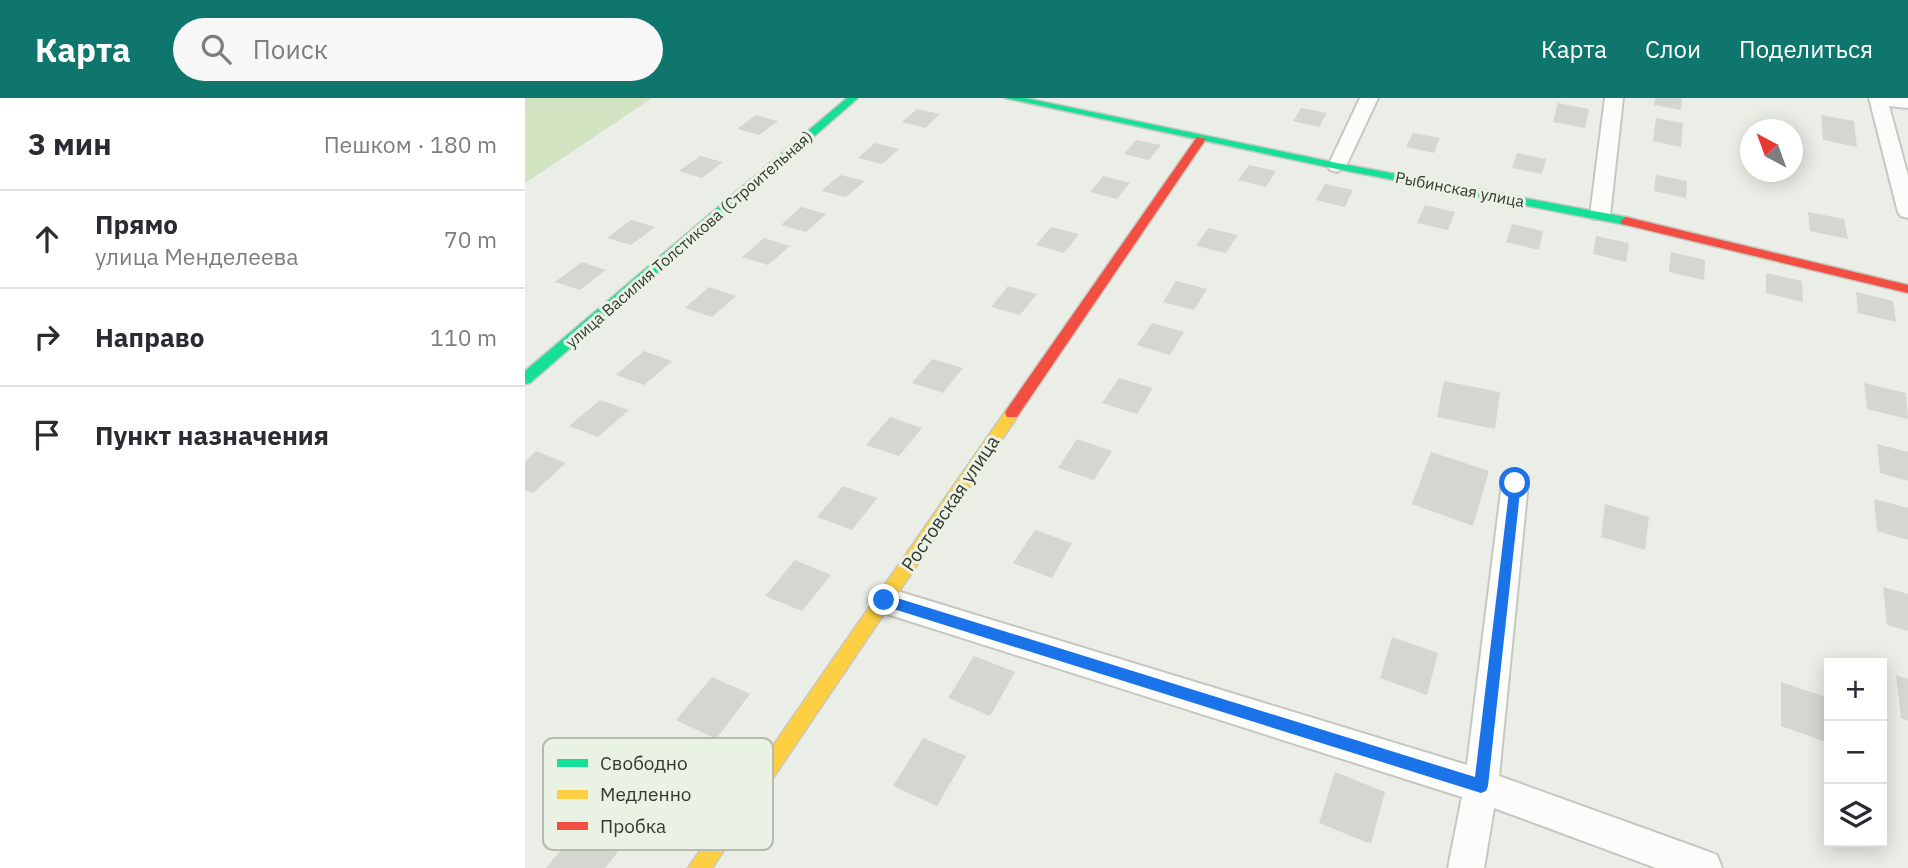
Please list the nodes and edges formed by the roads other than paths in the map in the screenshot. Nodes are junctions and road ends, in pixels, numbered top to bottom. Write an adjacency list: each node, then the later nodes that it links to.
1 (853, 98): 12 (street, улица Василия Толстикова (Строительная))
2 (1010, 98): 7 (street, Рыбинская улица)
3 (1369, 98): 8 (street)
4 (1614, 98): 10 (street)
5 (1878, 98): 6 (street); 9 (street)
6 (1908, 103)
7 (1201, 139): 8 (street, Рыбинская улица); 14 (street, Ростовская улица)
8 (1337, 166): 10 (street, Рыбинская улица)
9 (1908, 212)
10 (1599, 215): 11 (street, Рыбинская улица)
11 (1908, 289)
12 (525, 379)
13 (1515, 483): 16 (street)
14 (884, 600): 15 (street, Ростовская улица); 16 (street)
15 (773, 761)
16 (1481, 786): 19 (street); 20 (street)
17 (711, 850): 18 (street, Ростовская улица)
18 (699, 868)
19 (1466, 868)
20 (1704, 868)

